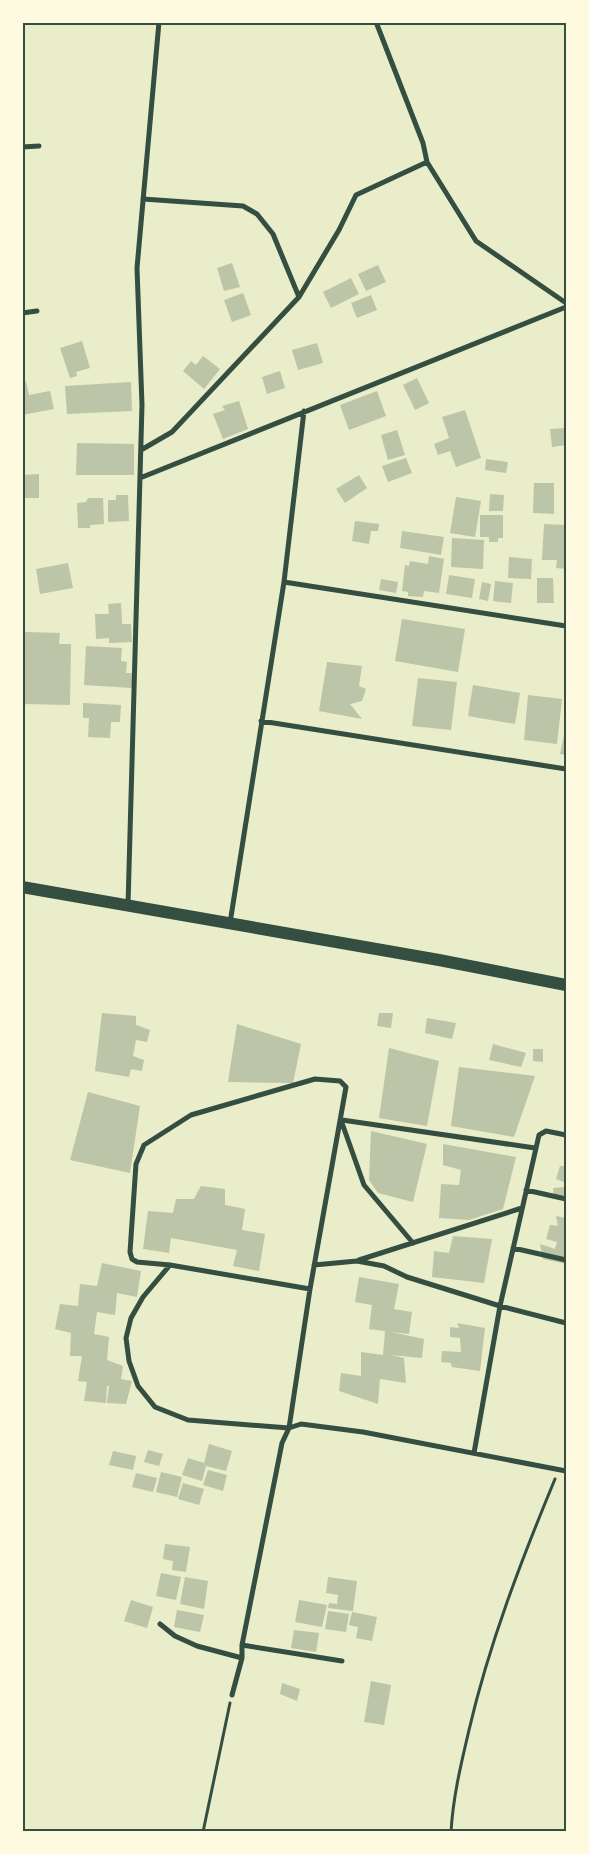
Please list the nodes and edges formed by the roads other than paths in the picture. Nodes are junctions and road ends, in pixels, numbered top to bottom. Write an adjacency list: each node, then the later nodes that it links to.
1 (159, 22): 6 (street)
2 (376, 22): 5 (street)
3 (39, 146): 4 (street)
4 (22, 147)
5 (427, 162): 7 (street); 8 (street)
6 (143, 199): 7 (street); 13 (street)
7 (299, 297): 13 (street)
8 (566, 303)
9 (566, 307): 12 (street)
10 (37, 312): 11 (street)
11 (22, 313)
12 (304, 411): 14 (street); 15 (street)
13 (141, 450): 14 (street)
14 (140, 478): 20 (street)
15 (284, 582): 16 (street); 17 (street)
16 (566, 626)
17 (261, 721): 18 (street); 21 (street)
18 (566, 769)
19 (26, 890): 20 (main road)
20 (128, 905): 21 (main road)
21 (230, 923): 22 (main road)
22 (566, 985)
23 (342, 1120): 25 (street); 29 (street); 33 (street); 34 (street)
24 (566, 1135): 25 (street)
25 (535, 1148): 26 (street)
26 (526, 1190): 27 (street); 28 (street)
27 (566, 1199)
28 (522, 1208): 29 (street); 30 (street)
29 (413, 1243): 32 (street)
30 (514, 1248): 31 (street); 36 (street)
31 (566, 1260)
32 (357, 1261): 34 (street); 36 (street)
33 (170, 1265): 35 (street); 38 (street)
34 (314, 1265): 35 (street)
35 (310, 1289): 38 (street)
36 (500, 1306): 37 (street); 39 (street)
37 (566, 1323)
38 (289, 1428): 39 (street); 42 (street)
39 (474, 1453): 40 (street)
40 (566, 1471)
41 (160, 1624): 43 (street)
42 (242, 1646): 43 (street); 44 (street)
43 (242, 1658): 45 (street)
44 (342, 1661)
45 (232, 1695)

